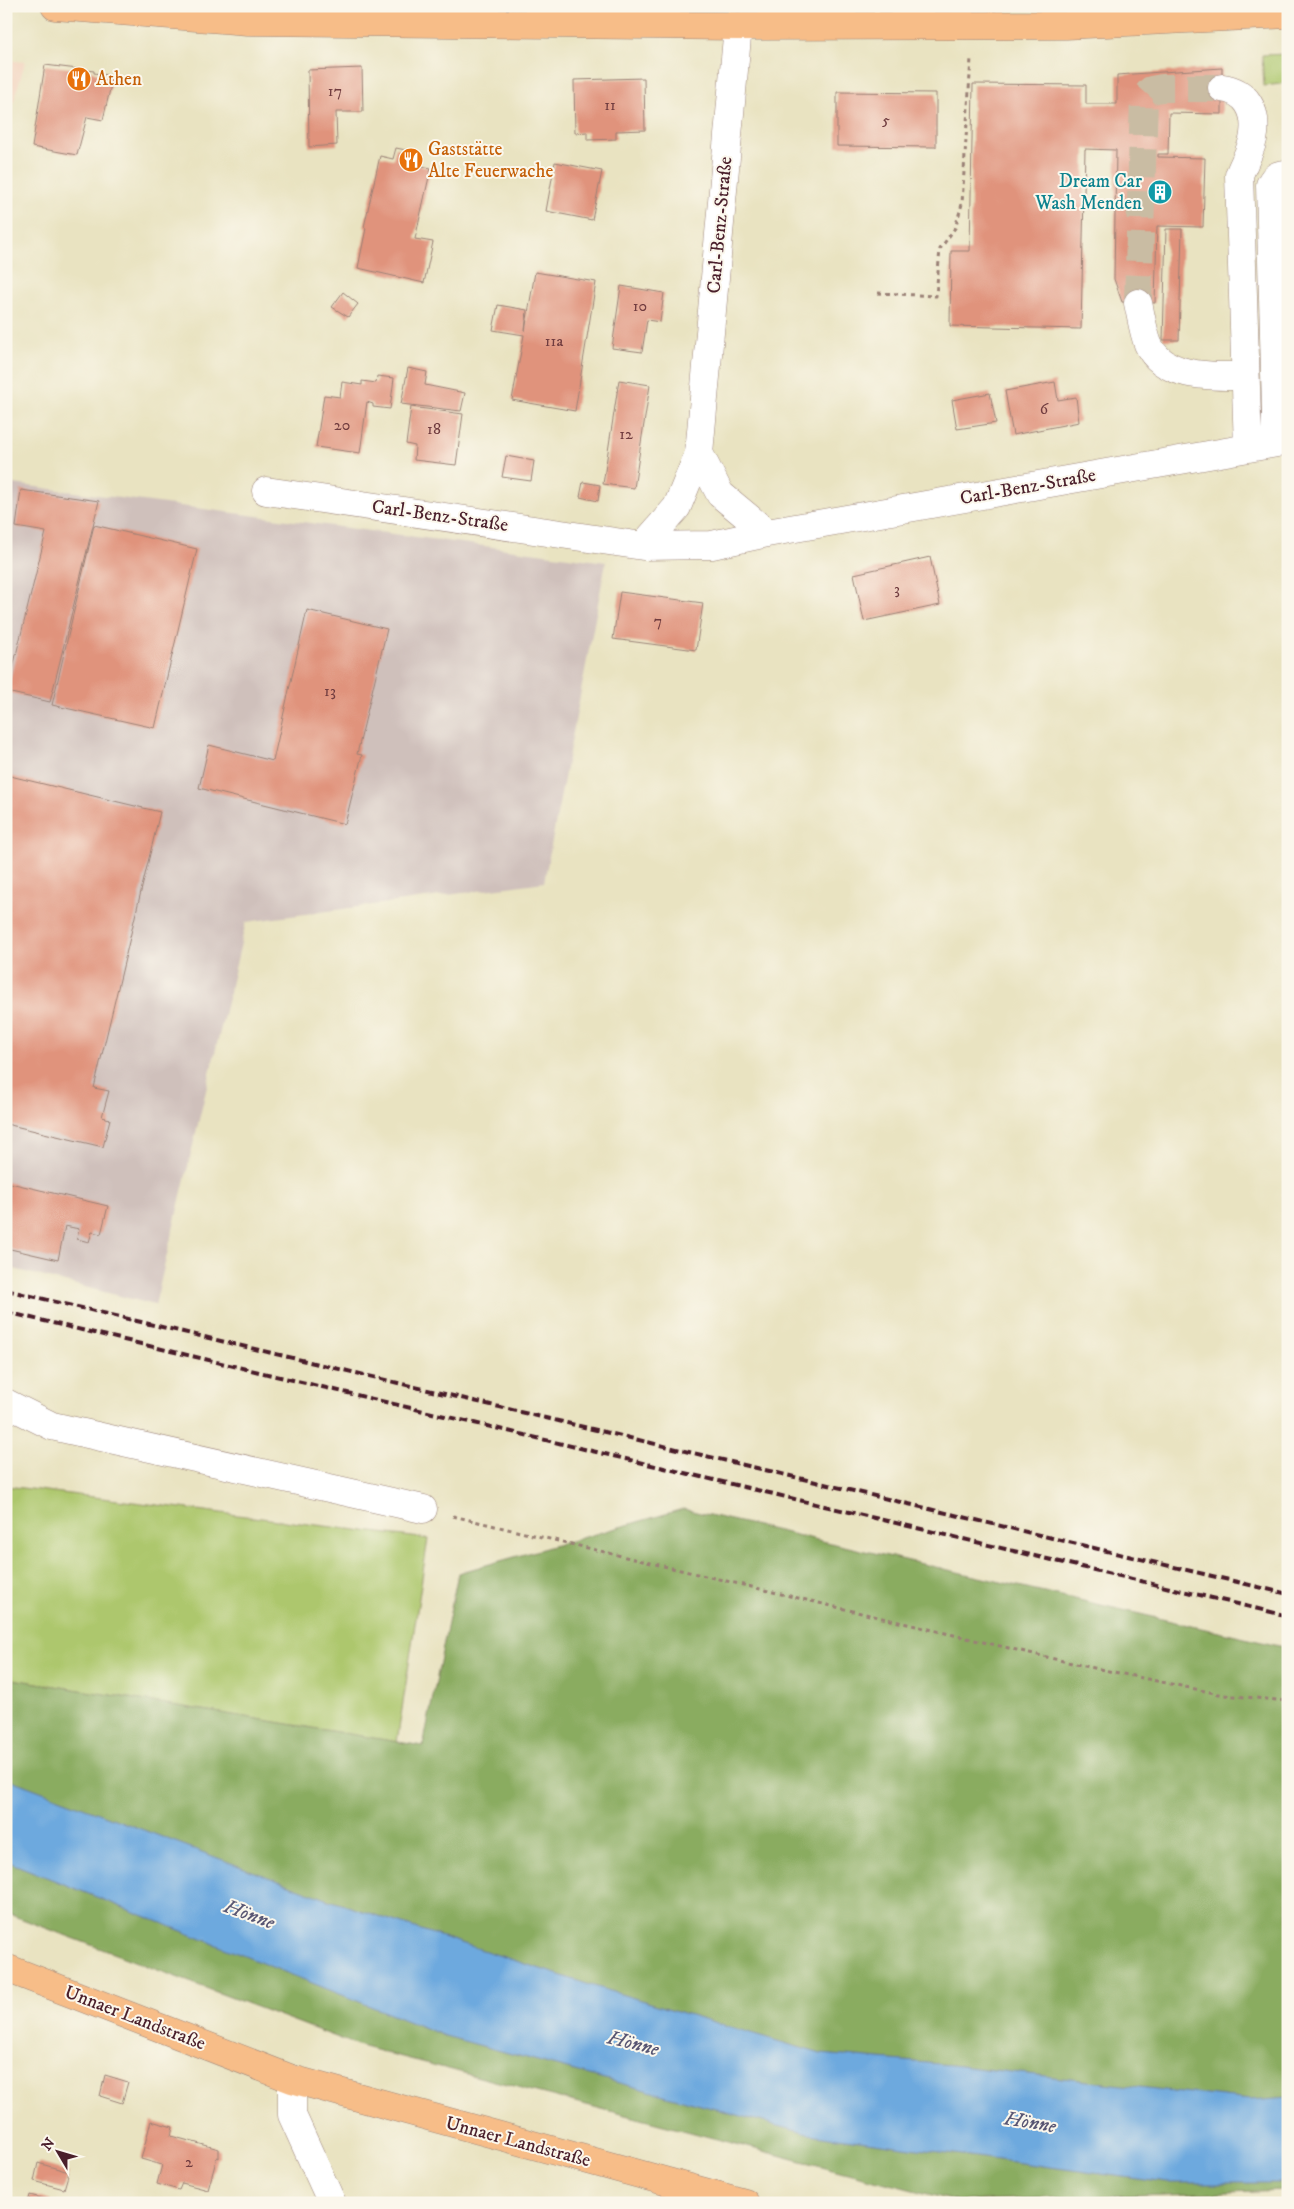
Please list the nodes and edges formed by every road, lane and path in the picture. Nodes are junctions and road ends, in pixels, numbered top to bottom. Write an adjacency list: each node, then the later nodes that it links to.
1 (55, 6): 2 (main road)
2 (302, 14): 4 (main road)
3 (1288, 14): 4 (main road)
4 (738, 26): 13 (street, Carl-Benz-Straße)
5 (971, 59): 8 (path)
6 (1222, 88): 10 (street)
7 (1288, 174): 11 (street)
8 (878, 293)
9 (1138, 303): 10 (street)
10 (1246, 376): 12 (street)
11 (1281, 442): 12 (street, Carl-Benz-Straße)
12 (1248, 448): 15 (street, Carl-Benz-Straße)
13 (699, 453): 15 (street); 16 (street, Carl-Benz-Straße)
14 (266, 491): 16 (street, Carl-Benz-Straße)
15 (768, 533): 16 (street, Carl-Benz-Straße)
16 (643, 546)
17 (6, 1403): 18 (street)
18 (423, 1509): 19 (path)
19 (1288, 1701)
20 (6, 1968): 21 (main road, Unnaer Landstraße)
21 (292, 2079): 22 (street); 23 (main road, Unnaer Landstraße)
22 (332, 2203)
23 (745, 2203)

